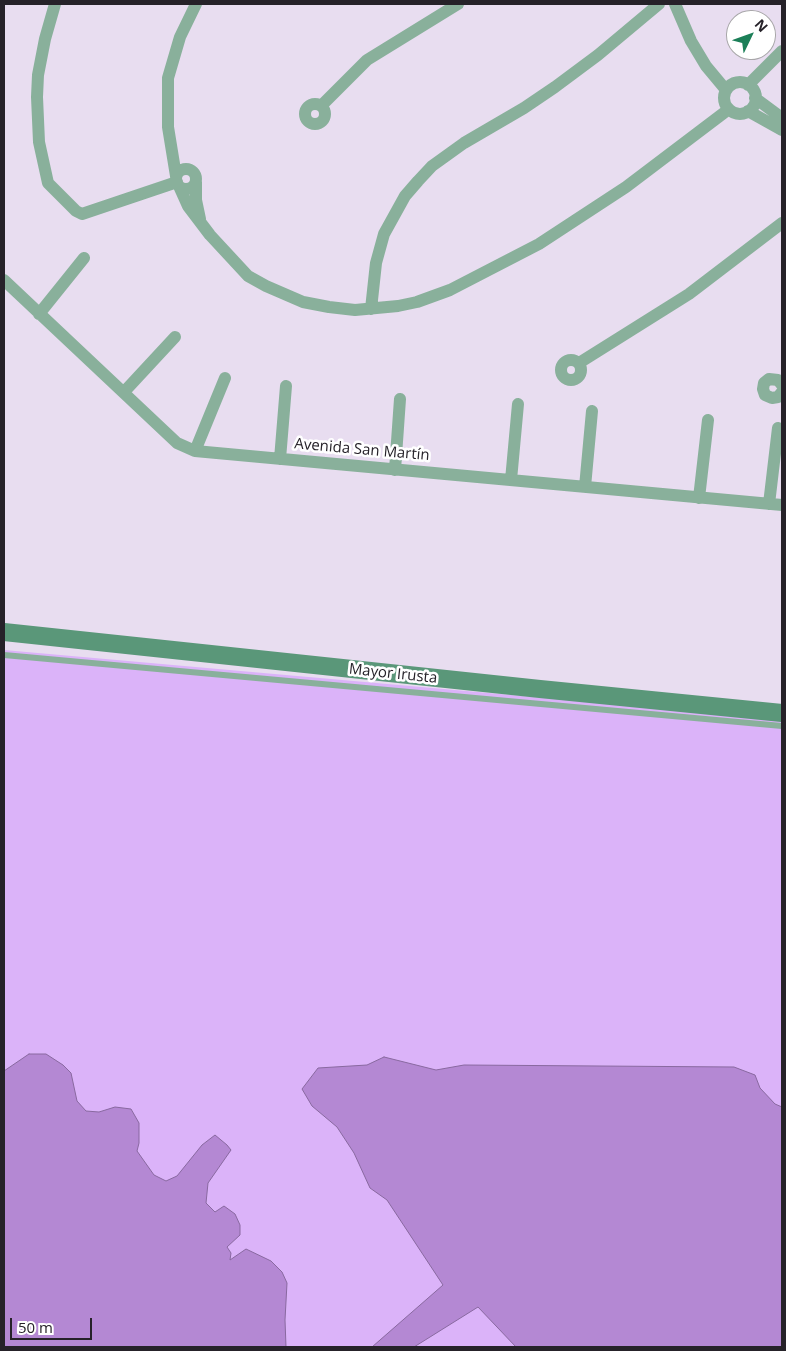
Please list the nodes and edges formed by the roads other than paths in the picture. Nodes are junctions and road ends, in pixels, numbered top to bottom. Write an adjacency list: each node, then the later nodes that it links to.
1 (56, 4): 17 (street)
2 (196, 4): 15 (street)
3 (458, 4): 10 (street)
4 (659, 4): 22 (street)
5 (675, 4): 8 (street)
6 (782, 51): 7 (street)
7 (748, 85): 8 (street); 9 (street)
8 (726, 90): 11 (street)
9 (755, 98): 12 (street); 13 (street)
10 (321, 106)
11 (729, 109): 12 (street); 22 (street)
12 (748, 111): 14 (street)
13 (782, 118)
14 (782, 130)
15 (171, 137): 16 (street); 17 (street)
16 (194, 176): 17 (street); 18 (street)
17 (177, 181): 18 (street)
18 (200, 222): 22 (street)
19 (782, 223): 25 (street)
20 (84, 258): 23 (street)
21 (4, 280): 23 (street, Avenida San Martín)
22 (371, 309)
23 (40, 314): 28 (street, Avenida San Martín)
24 (175, 337): 28 (street)
25 (579, 363)
26 (225, 378): 34 (street)
27 (286, 386): 35 (street)
28 (124, 392): 34 (street, Avenida San Martín)
29 (400, 399): 36 (street)
30 (518, 404): 37 (street)
31 (592, 410): 38 (street)
32 (708, 420): 39 (street)
33 (778, 428): 40 (street)
34 (195, 451): 35 (street, Avenida San Martín)
35 (280, 459): 36 (street, Avenida San Martín)
36 (395, 470): 37 (street, Avenida San Martín)
37 (512, 480): 38 (street, Avenida San Martín)
38 (585, 487): 39 (street, Avenida San Martín)
39 (699, 498): 40 (street, Avenida San Martín)
40 (776, 505)
41 (4, 632): 43 (main road, Mayor Irusta)
42 (4, 655): 44 (lane)
43 (782, 713)
44 (782, 726)

